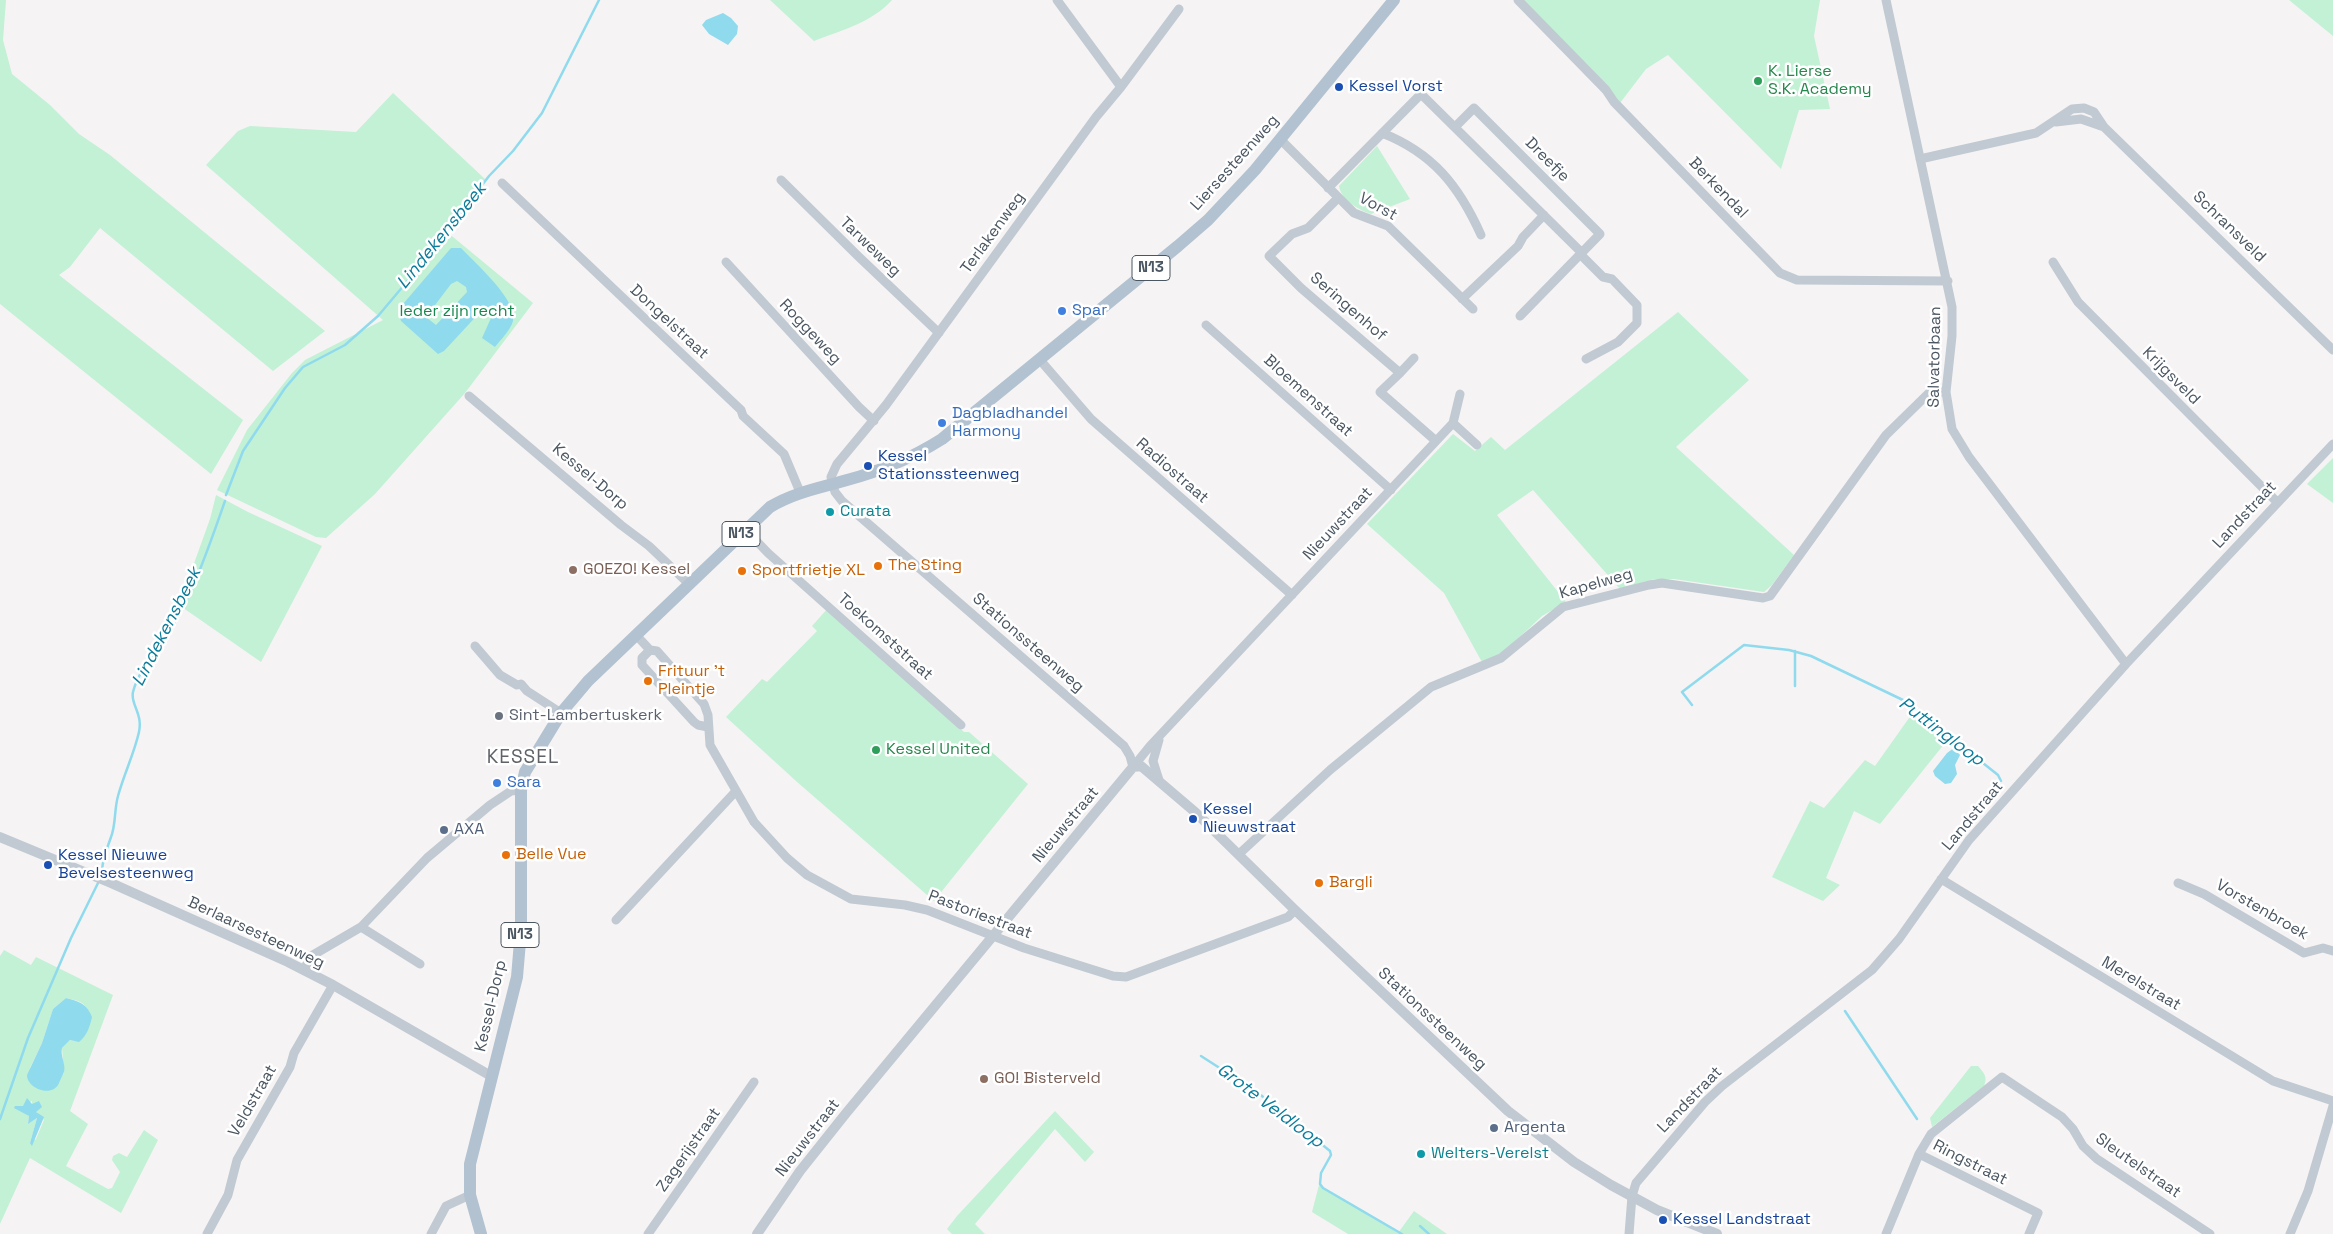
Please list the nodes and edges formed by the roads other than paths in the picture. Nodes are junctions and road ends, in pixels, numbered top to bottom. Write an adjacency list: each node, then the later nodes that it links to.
1 (1057, 0): 6 (street)
2 (1394, 0): 9 (main road, Liersesteenweg / N13)
3 (1518, 0): 20 (street, Berkendal)
4 (1886, 0): 10 (street, Salvatorbaan)
5 (1179, 8): 6 (street, Terlakenweg)
6 (1121, 87): 25 (street, Terlakenweg)
7 (1455, 127): 8 (street); 15 (street); 17 (street, Dreefje)
8 (1382, 133): 13 (street); 16 (street)
9 (1280, 140): 13 (street, Vorst); 29 (main road, Liersesteenweg / N13)
10 (1920, 158): 20 (street, Salvatorbaan); 26 (street, Schransveld)
11 (781, 180): 25 (street, Tarweweg)
12 (502, 184): 41 (street, Dongelstraat)
13 (1328, 188): 14 (street, Vorst)
14 (1338, 198): 21 (street, Vorst); 30 (street, Seringenhof)
15 (1544, 215): 17 (street); 21 (street)
16 (1481, 235)
17 (1581, 252): 23 (street, Dreefje); 28 (street)
18 (726, 262): 34 (street, Roggeweg)
19 (2053, 262): 42 (street, Krijgsveld)
20 (1948, 282): 31 (street, Salvatorbaan)
21 (1462, 299): 22 (street, Vorst)
22 (1473, 309)
23 (1520, 316)
24 (1206, 325): 40 (street, Bloemenstraat)
25 (940, 333): 34 (street, Terlakenweg)
26 (2333, 350)
27 (1414, 358): 30 (street)
28 (1586, 359)
29 (1040, 360): 39 (main road, Liersesteenweg / N13); 45 (street, Radiostraat)
30 (1400, 373): 36 (street)
31 (1946, 392): 49 (street, Salvatorbaan); 59 (street, Kapelweg)
32 (1460, 394): 35 (street)
33 (469, 396): 44 (street, Kessel-Dorp)
34 (874, 421): 39 (street, Terlakenweg)
35 (1453, 422): 36 (street); 38 (street)
36 (1436, 441): 40 (street, Nieuwstraat)
37 (2333, 444): 42 (street, Landstraat)
38 (1477, 445)
39 (832, 484): 41 (main road, Liersesteenweg / N13); 54 (street, Stationssteenweg)
40 (1391, 490): 45 (street, Nieuwstraat)
41 (800, 492): 43 (main road, Kessel-Dorp / N13)
42 (2277, 502): 49 (street, Landstraat)
43 (746, 529): 44 (main road, Kessel-Dorp / N13); 51 (street, Toekomststraat)
44 (689, 584): 46 (main road, Kessel-Dorp / N13)
45 (1292, 595): 53 (street, Nieuwstraat)
46 (636, 635): 48 (street); 50 (main road, Kessel-Dorp / N13)
47 (475, 646): 50 (street)
48 (650, 650): 52 (street); 52 (street)
49 (2126, 664): 60 (street, Landstraat)
50 (561, 713): 56 (main road, Kessel-Dorp / N13)
51 (961, 725)
52 (708, 727): 57 (street, Pastoriestraat)
53 (1160, 737): 54 (street, Nieuwstraat); 55 (street)
54 (1133, 767): 55 (street, Stationssteenweg); 65 (street, Nieuwstraat)
55 (1159, 780): 59 (street, Stationssteenweg)
56 (521, 790): 64 (street); 70 (main road, Kessel-Dorp / N13)
57 (736, 791): 63 (street); 65 (street, Pastoriestraat)
58 (0, 837): 68 (street, Berlaarsesteenweg)
59 (1239, 854): 62 (street, Stationssteenweg)
60 (1941, 879): 72 (street, Merelstraat); 76 (street, Landstraat)
61 (2178, 883): 66 (street, Vorstenbroek)
62 (1295, 910): 65 (street, Pastoriestraat); 76 (street, Stationssteenweg)
63 (616, 920)
64 (361, 927): 67 (street); 68 (street)
65 (993, 937): 81 (street, Nieuwstraat)
66 (2333, 952)
67 (420, 964)
68 (304, 970): 69 (street, Berlaarsesteenweg)
69 (333, 985): 70 (street, Berlaarsesteenweg); 77 (street, Veldstraat)
70 (491, 1076): 75 (main road, Kessel-Dorp / N13)
71 (754, 1082): 80 (street, Zagerijstraat)
72 (2333, 1102)
73 (2333, 1106): 87 (street)
74 (1919, 1154): 84 (street, Ringstraat); 85 (street, Ringstraat); 86 (street, Sleutelstraat)
75 (470, 1196): 78 (street); 79 (main road, N13)
76 (1632, 1196): 82 (street); 83 (street, Stationssteenweg)
77 (207, 1234)
78 (431, 1234)
79 (481, 1234)
80 (648, 1234)
81 (757, 1234)
82 (1629, 1234)
83 (1717, 1234)
84 (1886, 1234)
85 (2029, 1234)
86 (2210, 1234)
87 (2290, 1234)

